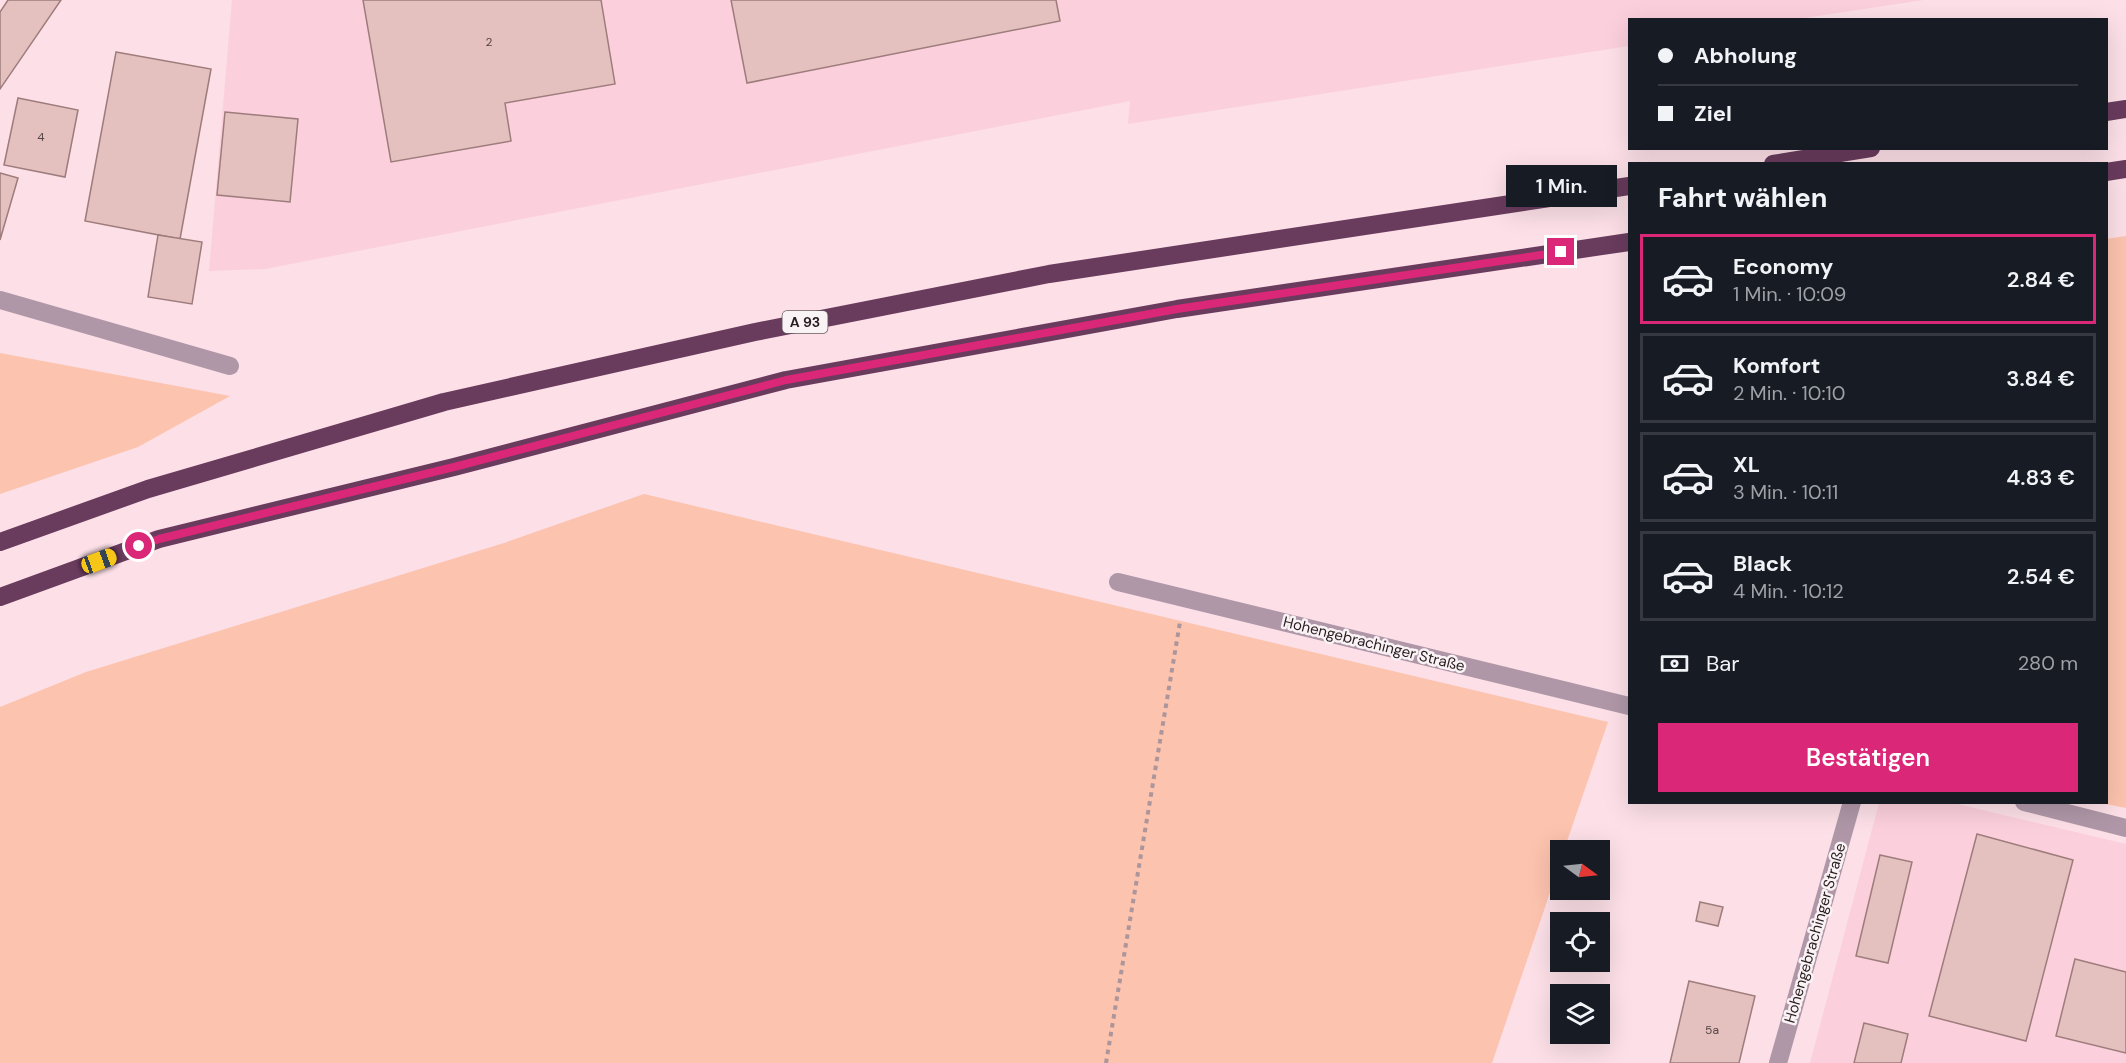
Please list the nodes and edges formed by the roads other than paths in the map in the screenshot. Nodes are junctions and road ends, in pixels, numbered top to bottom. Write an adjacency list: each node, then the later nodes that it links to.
1 (2126, 109): 2 (highway)
2 (2108, 112)
3 (1859, 150): 4 (highway)
4 (1785, 162)
5 (2126, 169): 6 (highway)
6 (2108, 172)
7 (1628, 186): 11 (highway, A 93)
8 (1628, 242): 13 (highway)
9 (0, 300): 10 (street)
10 (230, 366)
11 (0, 542)
12 (1118, 582): 14 (street, Hohengebrachinger Straße)
13 (0, 597)
14 (1628, 706)
15 (1851, 804): 18 (street, Hohengebrachinger Straße)
16 (2032, 804): 17 (street)
17 (2126, 828)
18 (1778, 1063)

